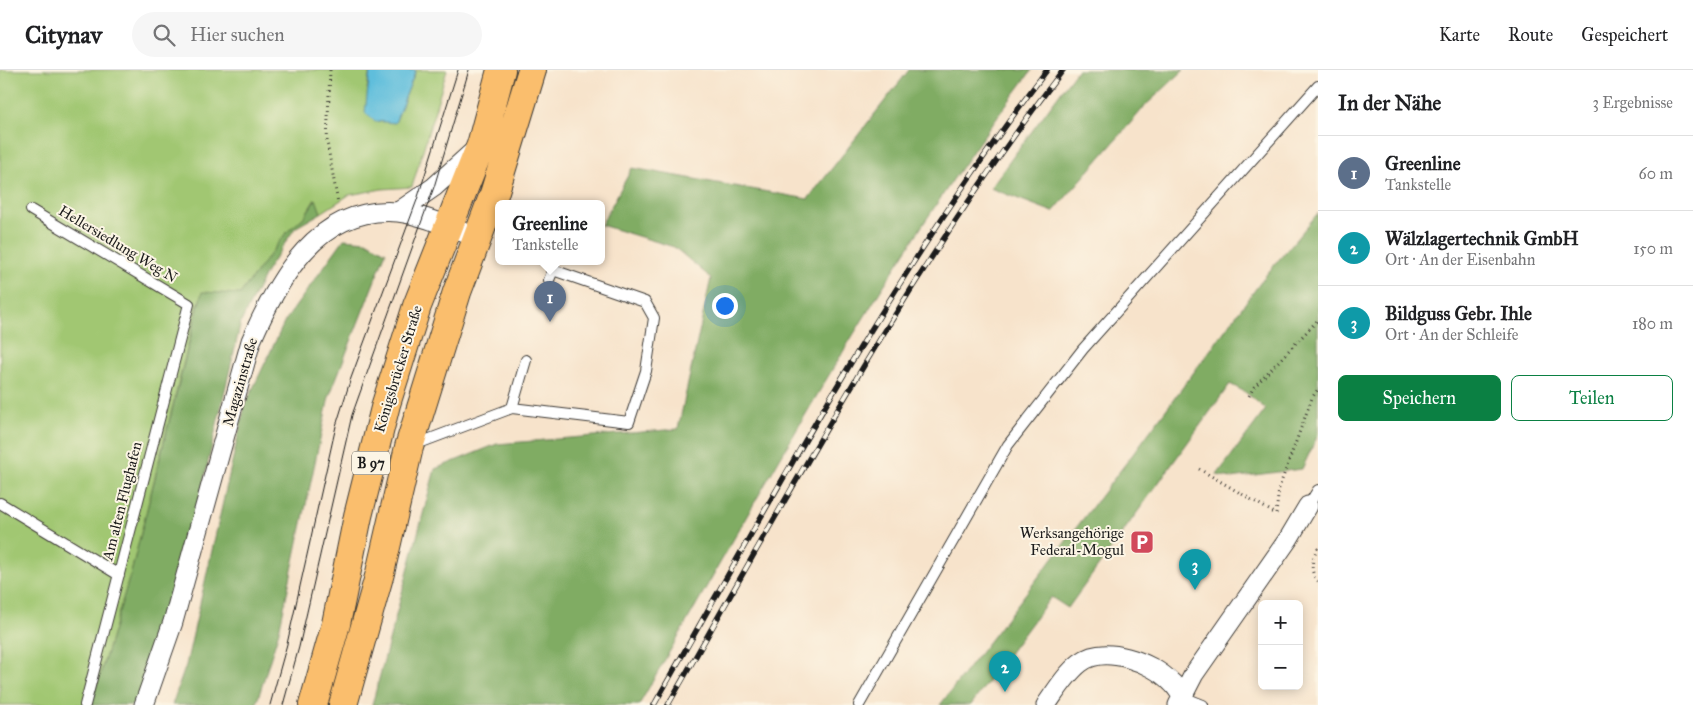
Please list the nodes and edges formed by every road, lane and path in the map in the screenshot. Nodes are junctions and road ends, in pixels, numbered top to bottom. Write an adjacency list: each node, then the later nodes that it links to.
1 (330, 70): 10 (path)
2 (501, 70): 5 (main road, Königsbrücker Straße / B 97)
3 (532, 70): 6 (main road, B 97)
4 (1318, 86): 35 (lane)
5 (481, 145): 9 (street); 11 (main road, Königsbrücker Straße / B 97)
6 (498, 199)
7 (495, 205): 12 (main road, B 97)
8 (31, 210): 15 (lane, Hellersiedlung Weg N)
9 (398, 212): 10 (street, Magazinstraße); 11 (street, Magazinstraße)
10 (342, 221): 32 (street, Magazinstraße)
11 (449, 227): 12 (street, Magazinstraße); 33 (main road, Königsbrücker Straße / B 97)
12 (478, 238): 21 (main road, B 97)
13 (550, 265): 14 (lane); 20 (lane)
14 (549, 280)
15 (189, 304): 28 (lane, Am alten Flughafen)
16 (1318, 320): 19 (path)
17 (526, 360): 20 (lane)
18 (1318, 389): 25 (path)
19 (1249, 396)
20 (512, 408): 21 (lane)
21 (409, 447): 34 (main road, B 97)
22 (1199, 469): 25 (path)
23 (1313, 498): 26 (street)
24 (0, 503): 28 (lane)
25 (1276, 514): 26 (path)
26 (1295, 527): 30 (street)
27 (1318, 548): 29 (path)
28 (119, 575): 31 (lane, Am alten Flughafen)
29 (1318, 581)
30 (1180, 701): 36 (street); 37 (lane)
31 (85, 705)
32 (144, 705)
33 (313, 705)
34 (343, 705)
35 (859, 705)
36 (1046, 705)
37 (1203, 705)

